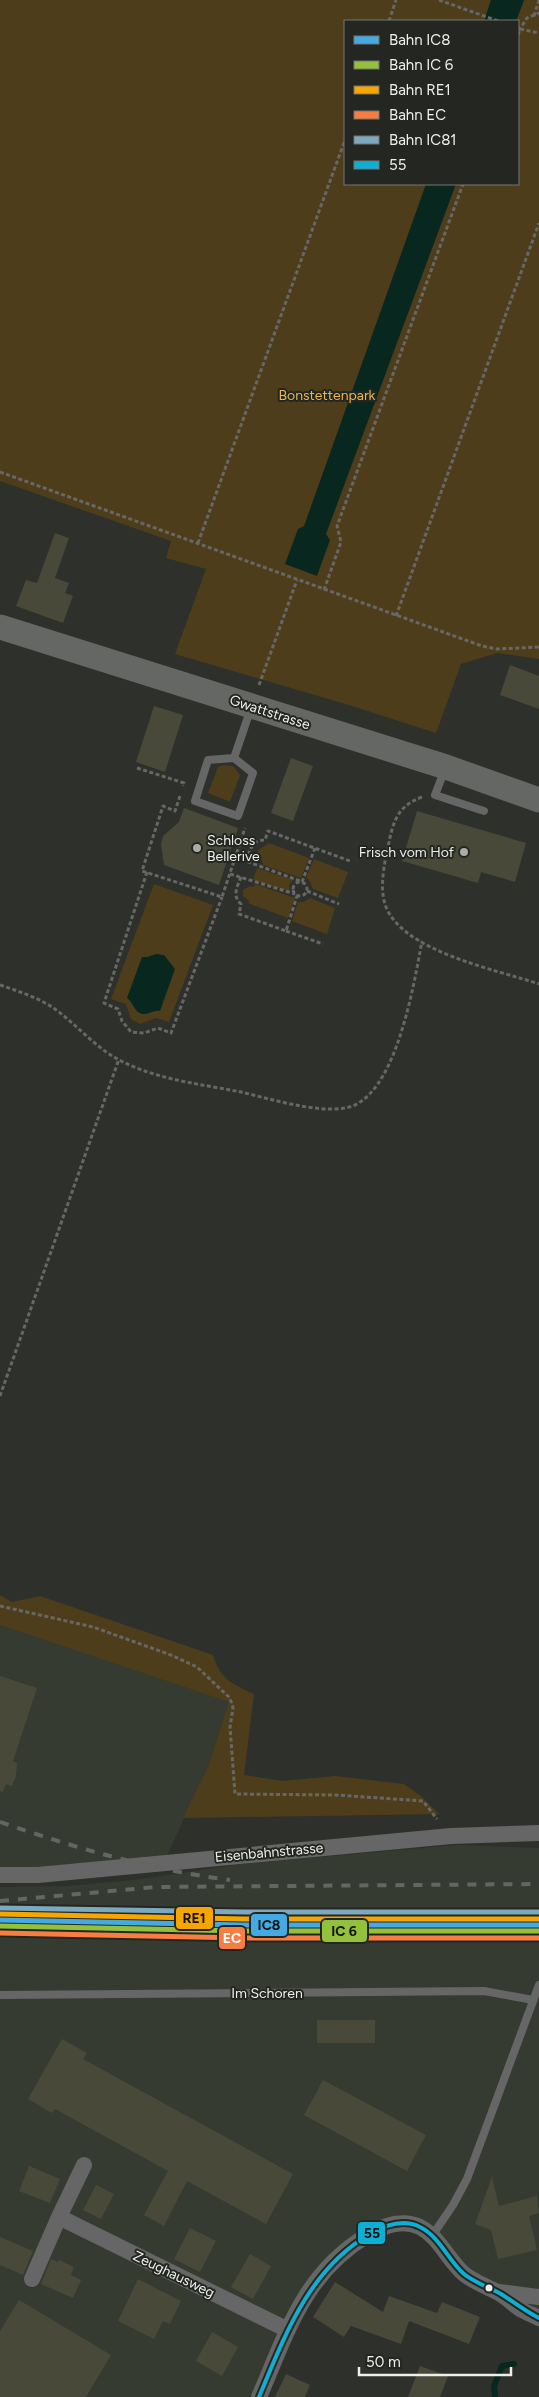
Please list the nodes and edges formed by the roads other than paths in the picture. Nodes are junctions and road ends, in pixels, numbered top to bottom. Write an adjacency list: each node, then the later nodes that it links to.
1 (0, 627): 2 (main road, Gwattstrasse)
2 (251, 707): 3 (lane); 4 (main road, Gwattstrasse)
3 (234, 758): 3 (lane)
4 (446, 768): 5 (main road, Gwattstrasse); 6 (lane)
5 (539, 800)
6 (484, 811)
7 (539, 1833): 8 (street, Eisenbahnstrasse)
8 (0, 1875)
9 (539, 1985): 11 (lane)
10 (0, 1995): 11 (lane, Im Schoren)
11 (532, 2000): 14 (lane)
12 (84, 2165): 13 (street)
13 (59, 2217): 15 (street); 19 (street, Zeughausweg)
14 (432, 2236): 16 (street); 19 (street)
15 (32, 2279)
16 (499, 2292): 17 (street); 18 (street)
17 (539, 2297)
18 (539, 2318)
19 (288, 2330): 20 (street)
20 (259, 2397)

